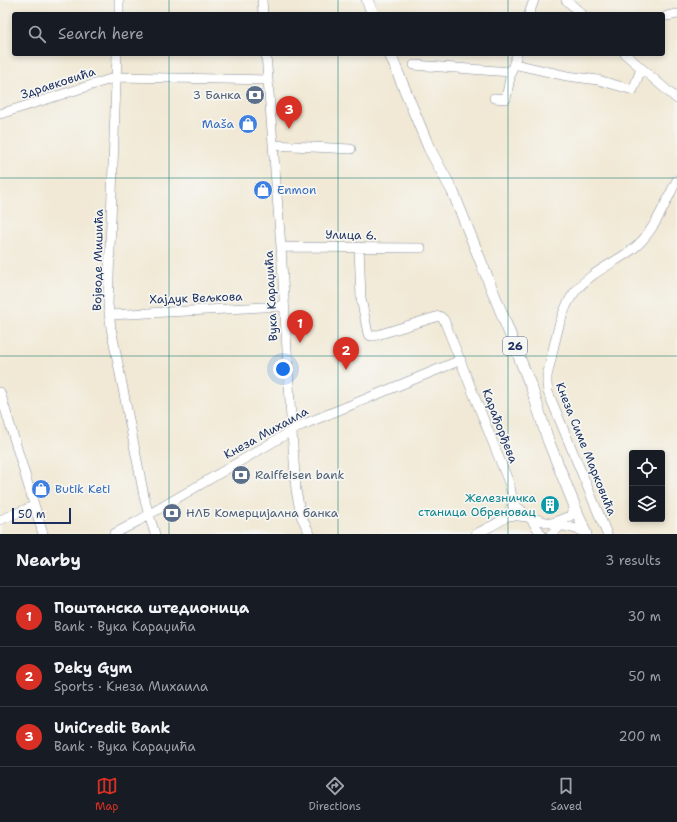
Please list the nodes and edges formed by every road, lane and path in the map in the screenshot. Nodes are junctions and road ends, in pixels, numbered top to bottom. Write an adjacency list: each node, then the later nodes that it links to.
1 (119, 0): 6 (street)
2 (262, 0): 7 (street)
3 (368, 0): 8 (main road)
4 (534, 0): 9 (street)
5 (566, 0): 10 (street)
6 (119, 12)
7 (263, 12)
8 (372, 12)
9 (530, 12)
10 (580, 12)
11 (677, 14): 12 (street)
12 (667, 16)
13 (118, 56): 21 (street, Војводе Мишића)
14 (266, 56): 22 (street, Вука Караџића)
15 (391, 56): 39 (main road, 26)
16 (516, 56): 19 (street)
17 (627, 56): 20 (street)
18 (414, 65): 19 (street)
19 (513, 68): 20 (street); 23 (street)
20 (641, 69): 24 (street)
21 (117, 77): 22 (street, Здравковића); 25 (street, Здравковића); 33 (street, Војводе Мишића)
22 (268, 80): 26 (street, Вука Караџића)
23 (494, 98)
24 (677, 99)
25 (0, 114)
26 (273, 145): 27 (street); 29 (street, Вука Караџића)
27 (351, 149)
28 (677, 180): 54 (street, Кнеза Симе Марковића)
29 (281, 246): 30 (street, Улица 6.); 32 (street, Вука Караџића)
30 (359, 248): 31 (street, Улица 6.); 34 (street, Карађорђева)
31 (422, 248)
32 (284, 306): 33 (street, Хајдук Вељкова); 36 (street, Вука Караџића)
33 (109, 315): 40 (street, Војводе Мишића)
34 (461, 360): 36 (street, Кнеза Михаила); 37 (street, Карађорђева)
35 (0, 392): 38 (street)
36 (292, 431): 40 (street, Кнеза Михаила); 50 (street, Вука Караџића)
37 (512, 502): 41 (street); 42 (street)
38 (34, 506): 43 (street); 47 (street)
39 (575, 507): 44 (street); 46 (main road, 26)
40 (148, 515): 48 (street, Кнеза Михаила); 49 (street, Војводе Мишића)
41 (506, 516): 42 (street); 51 (street)
42 (528, 516): 44 (street); 52 (street)
43 (0, 520)
44 (552, 522): 45 (street)
45 (562, 525): 46 (street); 53 (street)
46 (586, 533)
47 (43, 534)
48 (114, 534)
49 (155, 534)
50 (310, 534)
51 (476, 534)
52 (541, 534)
53 (551, 534)
54 (607, 534)

